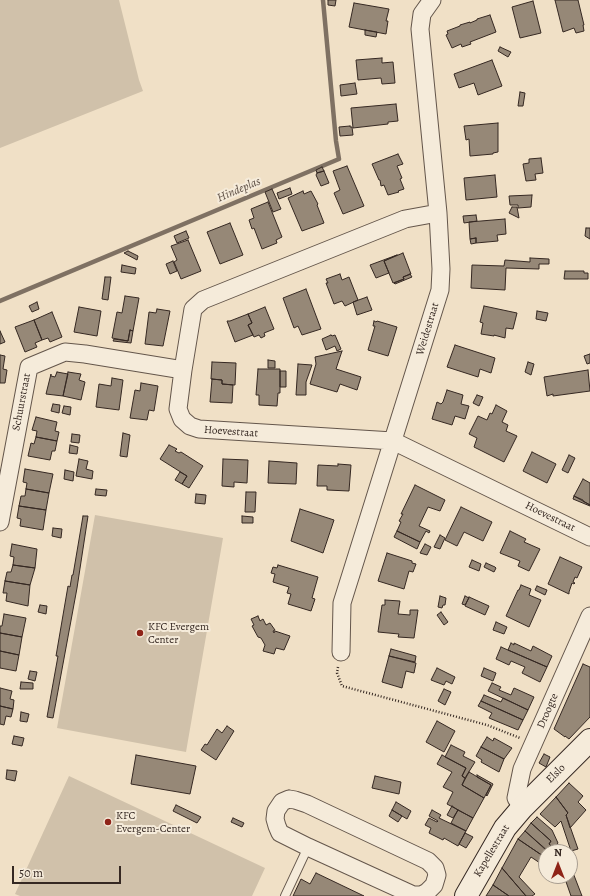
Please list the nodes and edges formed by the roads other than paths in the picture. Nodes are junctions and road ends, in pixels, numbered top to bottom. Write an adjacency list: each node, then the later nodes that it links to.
1 (432, 0): 2 (street, Weidestraat)
2 (438, 213): 3 (street, Hoevestraat); 4 (street, Weidestraat)
3 (183, 370): 4 (street, Hoevestraat); 5 (street, Schuurstraat)
4 (393, 441): 6 (street, Hoevestraat); 8 (street, Weidestraat)
5 (0, 522)
6 (590, 536)
7 (590, 616): 10 (street, Droogte)
8 (341, 652)
9 (590, 740): 10 (street, Elslo)
10 (522, 808): 14 (street, Kapellestraat)
11 (308, 847): 12 (lane); 13 (street); 13 (street)
12 (285, 896)
13 (419, 896)
14 (466, 896)

